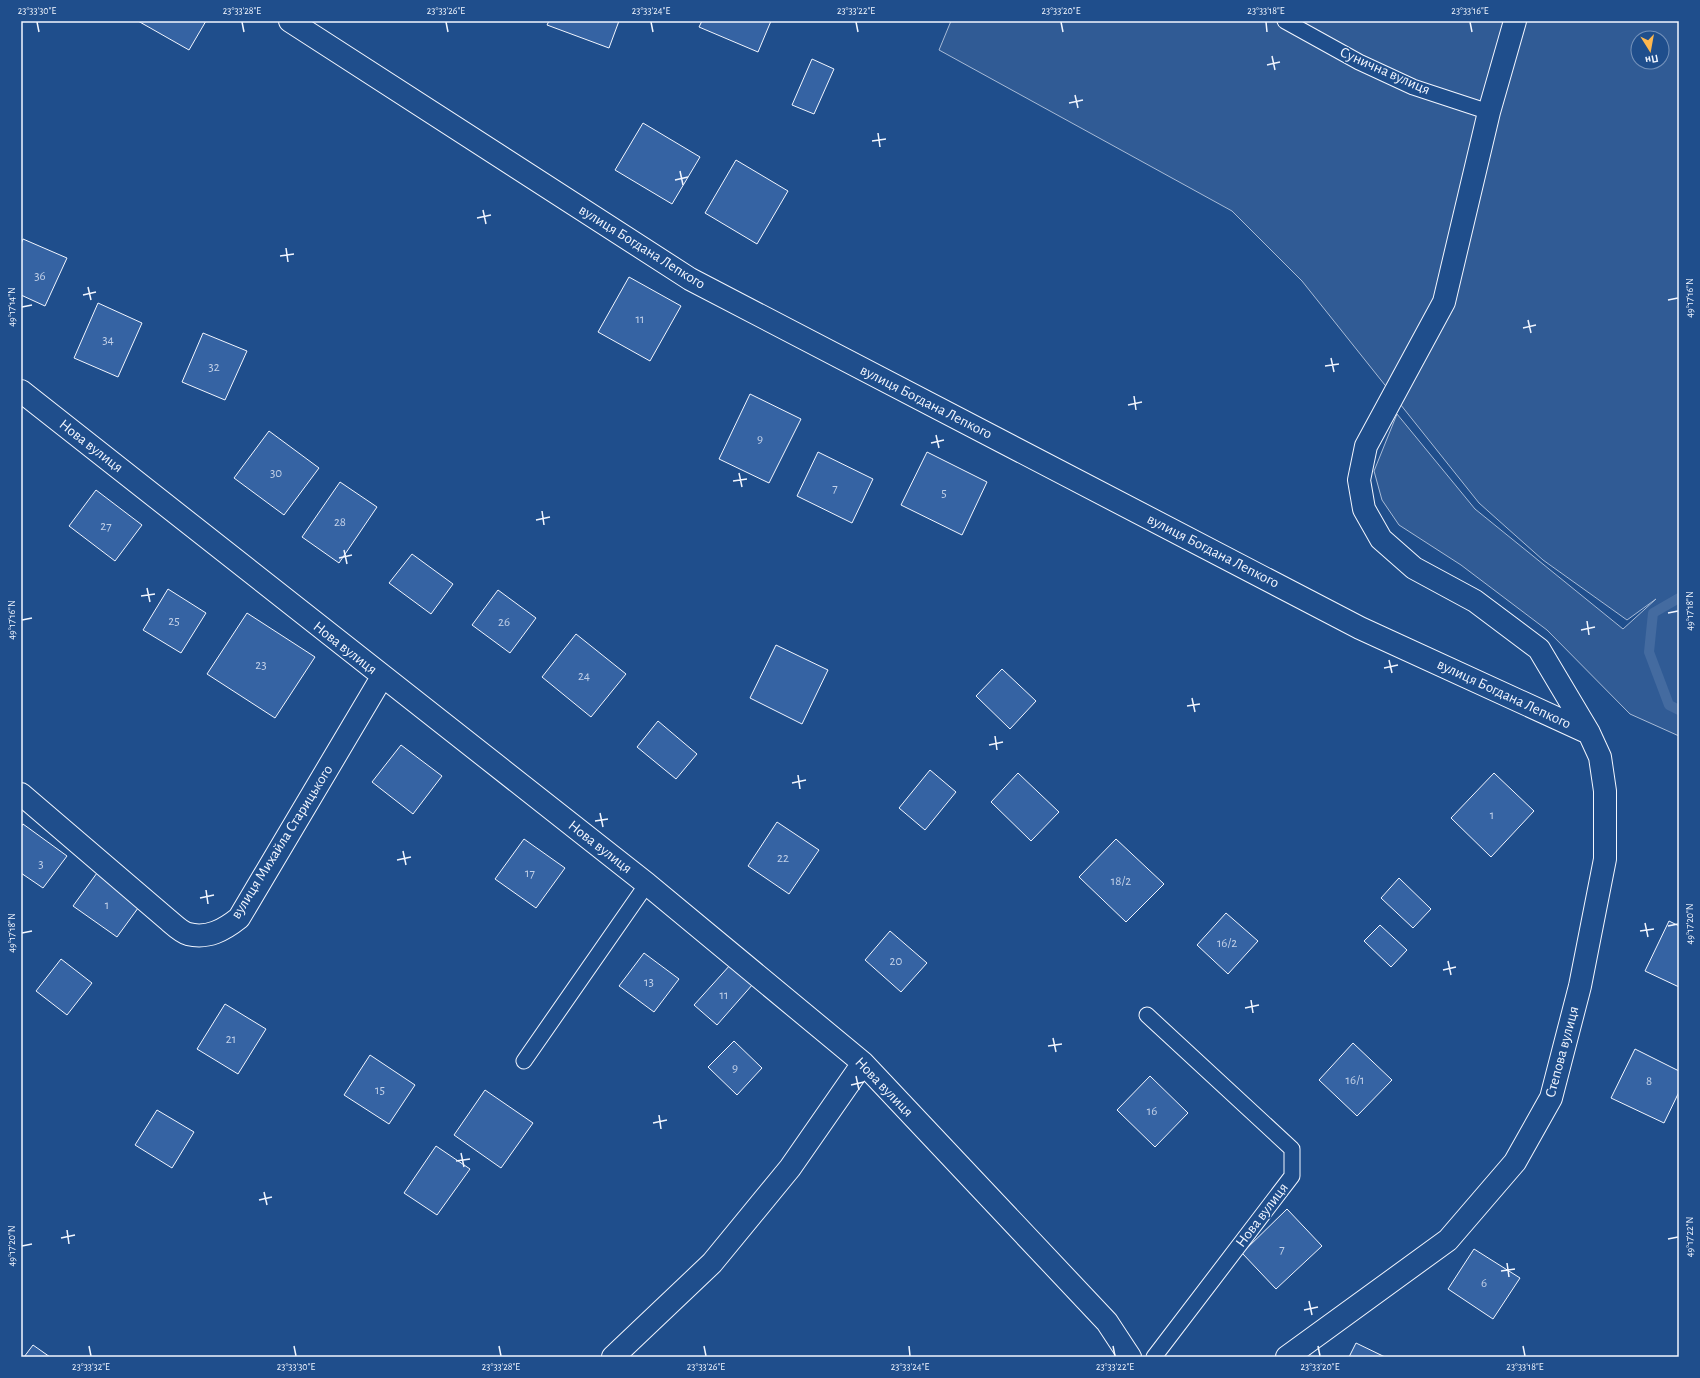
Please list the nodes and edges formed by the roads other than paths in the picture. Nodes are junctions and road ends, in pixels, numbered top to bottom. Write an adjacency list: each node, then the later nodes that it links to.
1 (290, 21): 7 (street, вулиця Богдана Лепкого)
2 (1285, 21): 4 (lane, Сунична вулиця)
3 (1515, 21): 4 (street, Степова вулиця)
4 (1489, 112): 7 (street, Степова вулиця)
5 (21, 391): 6 (street, Нова вулиця)
6 (382, 677): 8 (street, вулиця Михайла Старицького); 9 (street, Нова вулиця)
7 (1589, 733): 16 (street, Степова вулиця)
8 (21, 794)
9 (647, 884): 11 (lane); 12 (street, Нова вулиця)
10 (1147, 1015): 15 (lane, Нова вулиця)
11 (524, 1061)
12 (863, 1063): 13 (street); 14 (street, Нова вулиця)
13 (613, 1357)
14 (1130, 1357)
15 (1154, 1357)
16 (1287, 1357)

